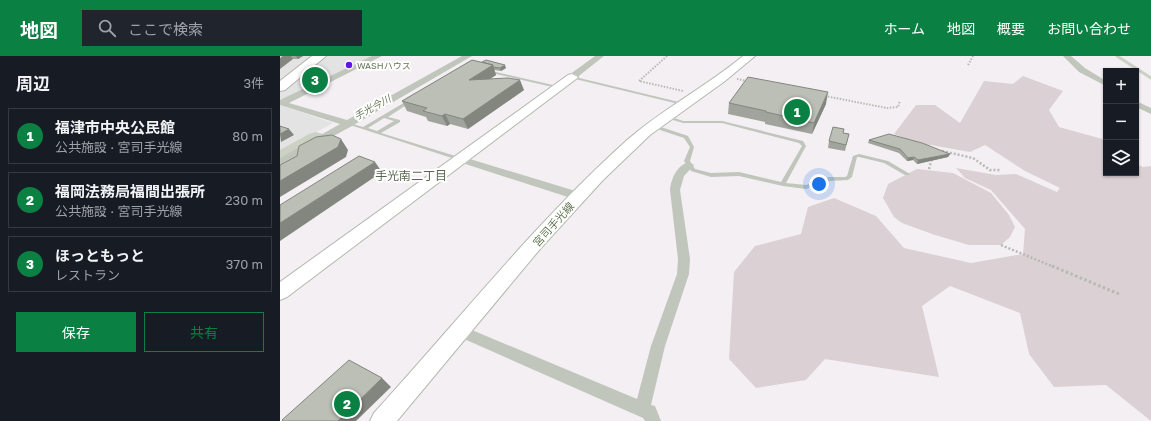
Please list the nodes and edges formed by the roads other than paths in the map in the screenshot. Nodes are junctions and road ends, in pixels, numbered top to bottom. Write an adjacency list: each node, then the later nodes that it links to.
1 (320, 56): 10 (main road)
2 (378, 56): 18 (street)
3 (468, 56): 18 (street)
4 (600, 56): 8 (street)
5 (750, 56): 13 (main road, 宮司手光線)
6 (1066, 56): 9 (street)
7 (484, 70): 11 (lane)
8 (572, 77): 11 (main road); 13 (lane)
9 (1103, 82)
10 (280, 87)
11 (557, 87): 21 (main road)
12 (417, 97): 16 (lane)
13 (683, 104): 17 (main road, 宮司手光線)
14 (1139, 105): 15 (street)
15 (1151, 111)
16 (384, 117): 19 (lane); 20 (lane)
17 (658, 121): 23 (lane); 25 (lane); 26 (main road, 宮司手光線)
18 (345, 123): 19 (lane); 22 (street)
19 (365, 128): 20 (lane)
20 (379, 132): 21 (lane)
21 (460, 158): 26 (street); 27 (main road)
22 (280, 162)
23 (689, 166): 25 (lane); 29 (street)
24 (907, 174): 25 (lane)
25 (783, 184)
26 (578, 196): 28 (main road, 宮司手光線)
27 (280, 292)
28 (460, 331): 29 (street); 30 (main road, 宮司手光線)
29 (641, 409): 31 (street)
30 (382, 421)
31 (653, 421)

